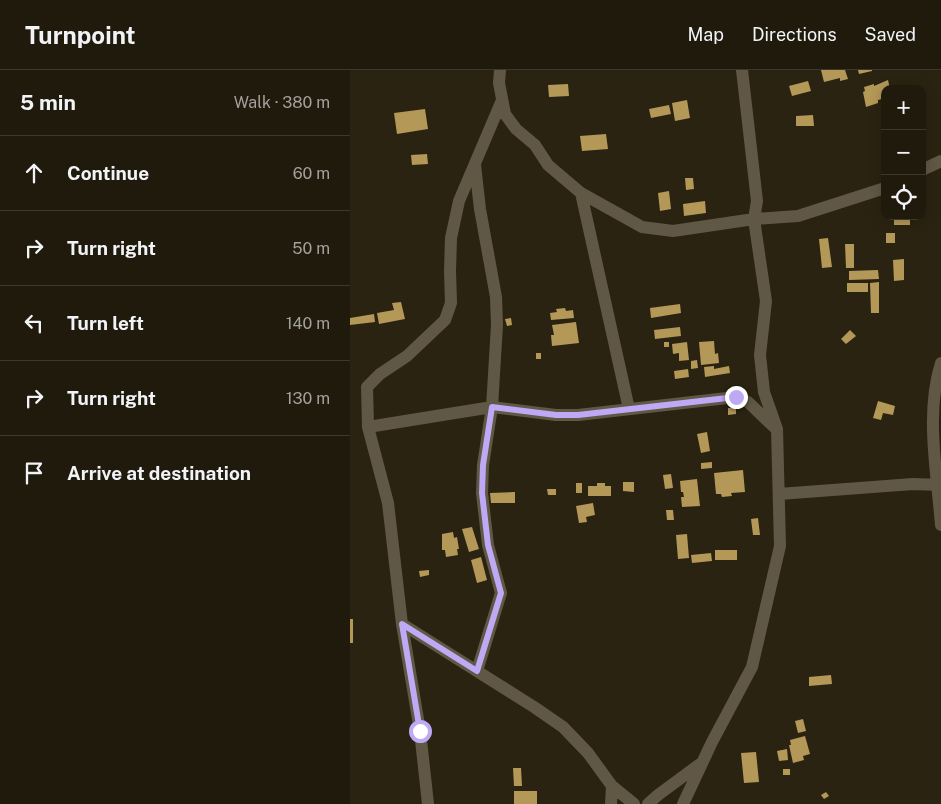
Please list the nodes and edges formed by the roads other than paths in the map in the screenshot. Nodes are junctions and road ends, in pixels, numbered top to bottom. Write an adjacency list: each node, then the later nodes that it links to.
1 (500, 70): 3 (street)
2 (742, 70): 9 (street)
3 (502, 100): 5 (street); 8 (street)
4 (941, 161): 6 (street)
5 (475, 165): 11 (street); 13 (street)
6 (926, 168)
7 (881, 189): 9 (street)
8 (581, 193): 9 (street); 12 (street)
9 (754, 219): 14 (street)
10 (941, 363): 15 (street)
11 (492, 407): 12 (street); 13 (street); 19 (street)
12 (629, 409): 14 (street)
13 (368, 427): 18 (street)
14 (777, 429): 16 (street)
15 (939, 485): 16 (street); 17 (street)
16 (779, 494): 20 (street)
17 (941, 525)
18 (402, 624): 19 (street); 22 (street)
19 (477, 671): 21 (street)
20 (702, 762): 25 (street); 26 (street)
21 (612, 786): 23 (street); 24 (street)
22 (428, 804)
23 (612, 804)
24 (634, 804)
25 (648, 804)
26 (683, 804)

